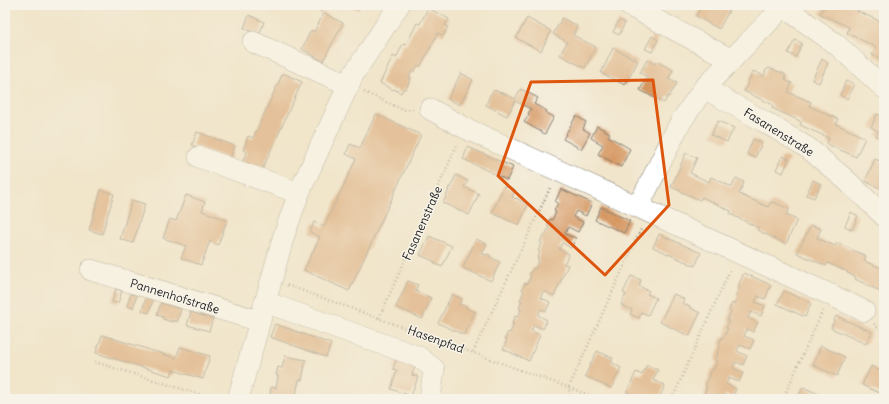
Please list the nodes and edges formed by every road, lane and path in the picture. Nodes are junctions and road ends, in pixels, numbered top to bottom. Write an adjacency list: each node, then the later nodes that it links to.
1 (399, 5): 6 (street)
2 (628, 5): 5 (street)
3 (784, 6): 5 (street); 8 (street)
4 (253, 42): 6 (street)
5 (732, 60): 7 (street)
6 (349, 85): 9 (path); 13 (street)
7 (704, 88): 14 (street); 15 (street, Fasanenstraße)
8 (884, 88)
9 (430, 109): 10 (street)
10 (465, 128): 12 (street); 22 (path, Fasanenstraße)
11 (199, 156): 13 (street)
12 (558, 170): 14 (street); 24 (path)
13 (299, 193): 18 (street)
14 (643, 209): 16 (street); 26 (path)
15 (884, 216)
16 (738, 253): 19 (street); 32 (path)
17 (91, 270): 23 (street, Pannenhofstraße)
18 (272, 277): 20 (street); 22 (path, Hasenpfad)
19 (829, 294): 21 (street); 33 (path)
20 (265, 302): 23 (street); 29 (street)
21 (864, 311)
22 (379, 318): 24 (path, Hasenpfad)
23 (259, 321): 28 (street)
24 (473, 352): 26 (path, Hasenpfad)
25 (95, 362): 27 (path)
26 (569, 388): 30 (path); 31 (path, Hasenpfad)
27 (215, 399)
28 (238, 399)
29 (430, 399)
30 (570, 399)
31 (600, 399)
32 (672, 399)
33 (783, 399)

